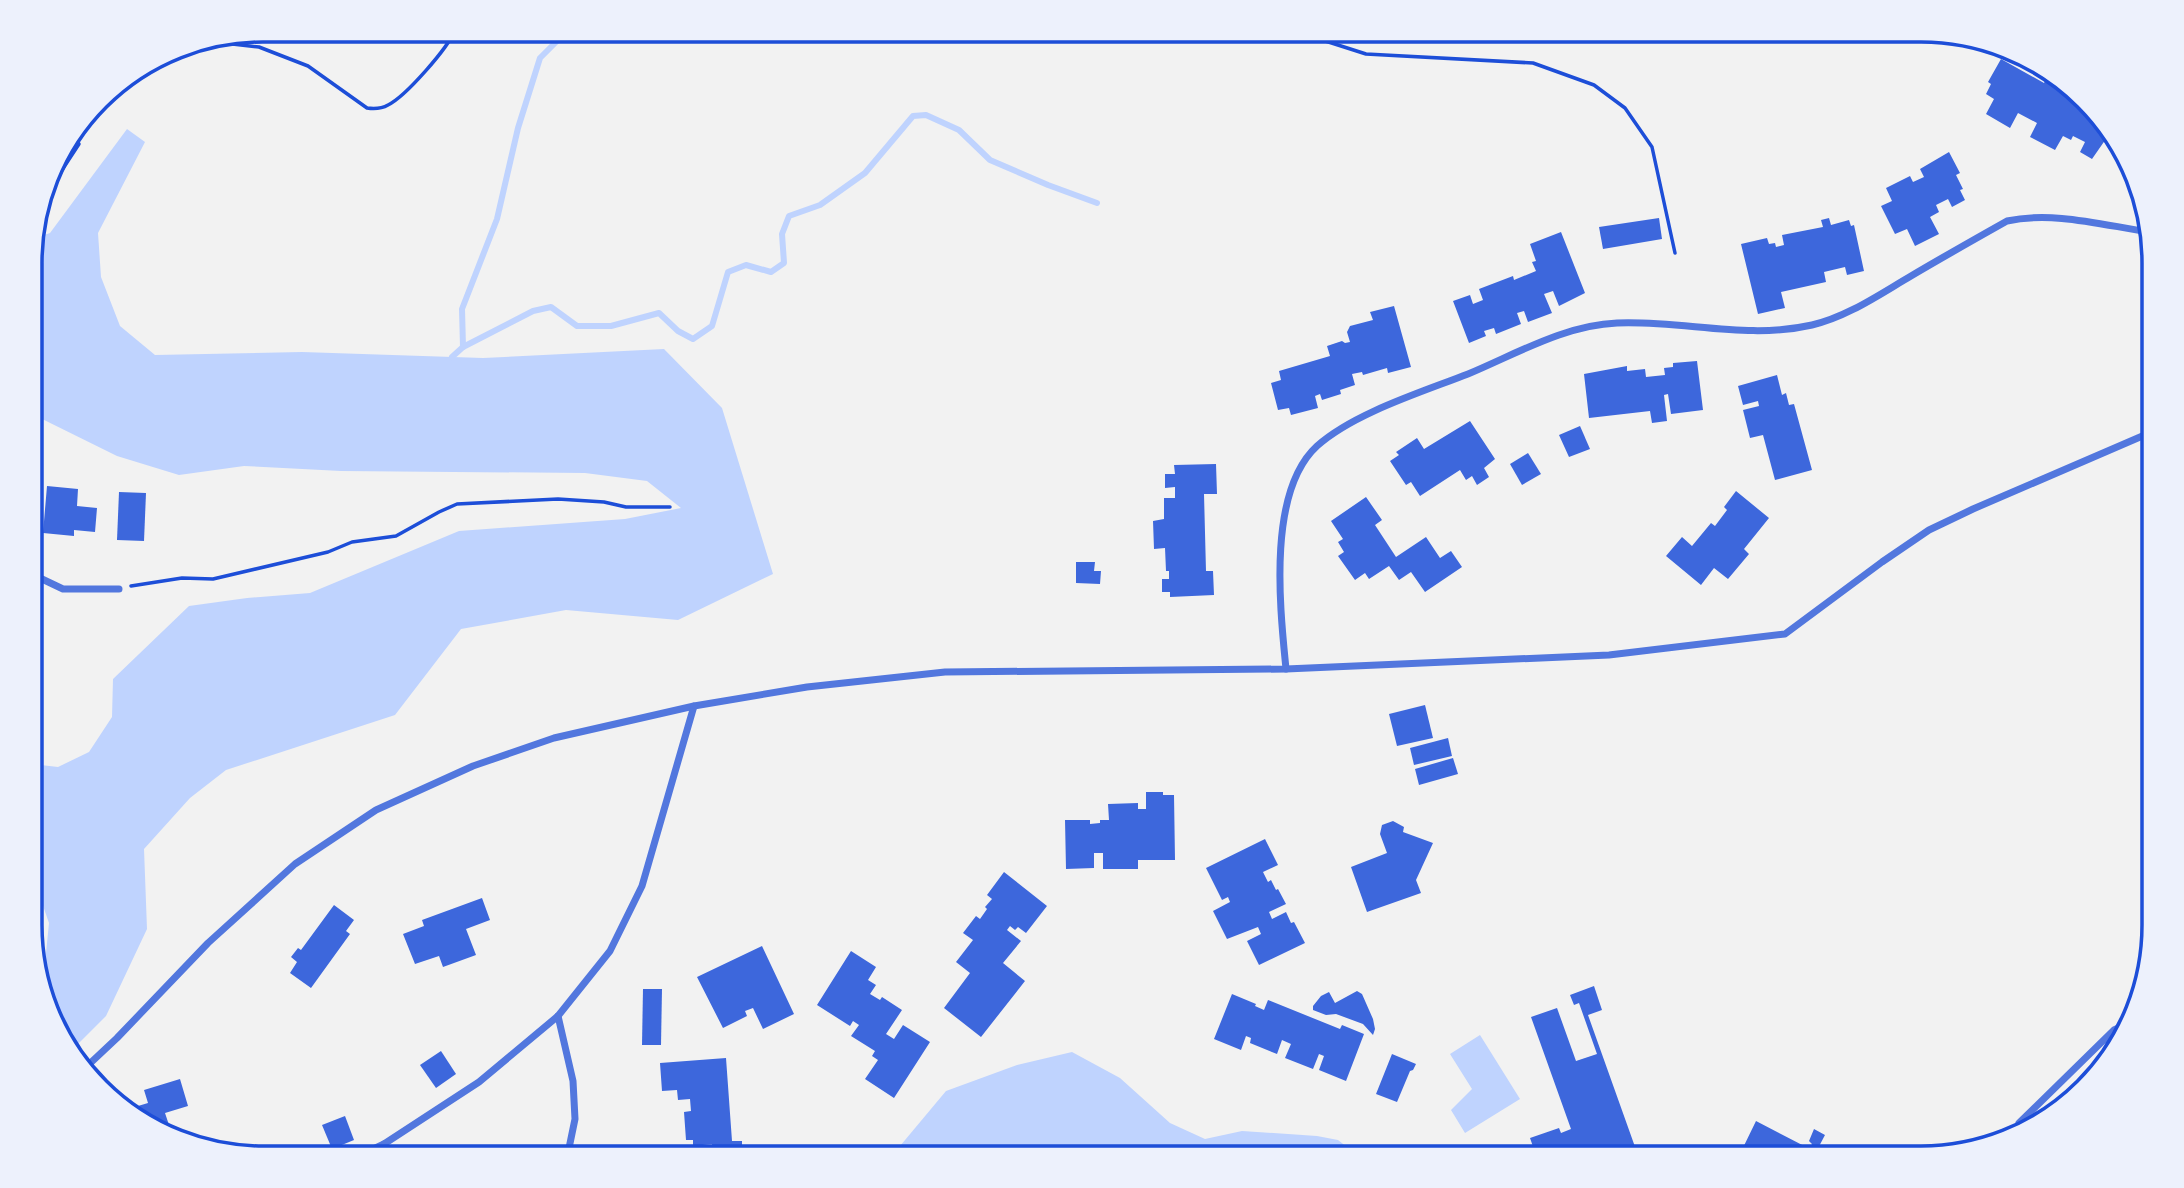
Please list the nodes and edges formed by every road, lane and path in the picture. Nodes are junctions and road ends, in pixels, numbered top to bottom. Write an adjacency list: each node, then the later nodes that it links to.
1 (447, 42): 3 (path)
2 (1328, 42): 7 (path)
3 (234, 44)
4 (78, 143): 5 (path)
5 (64, 166)
6 (2139, 231): 12 (street)
7 (1675, 253)
8 (2142, 436): 12 (street)
9 (670, 507): 11 (path)
10 (42, 579): 11 (street)
11 (119, 589)
12 (1286, 669): 13 (street)
13 (694, 706): 14 (street); 16 (street)
14 (558, 1016): 18 (street); 20 (street)
15 (2115, 1029): 17 (street)
16 (91, 1063)
17 (2021, 1122)
18 (384, 1144): 19 (street)
19 (380, 1146)
20 (569, 1146)

